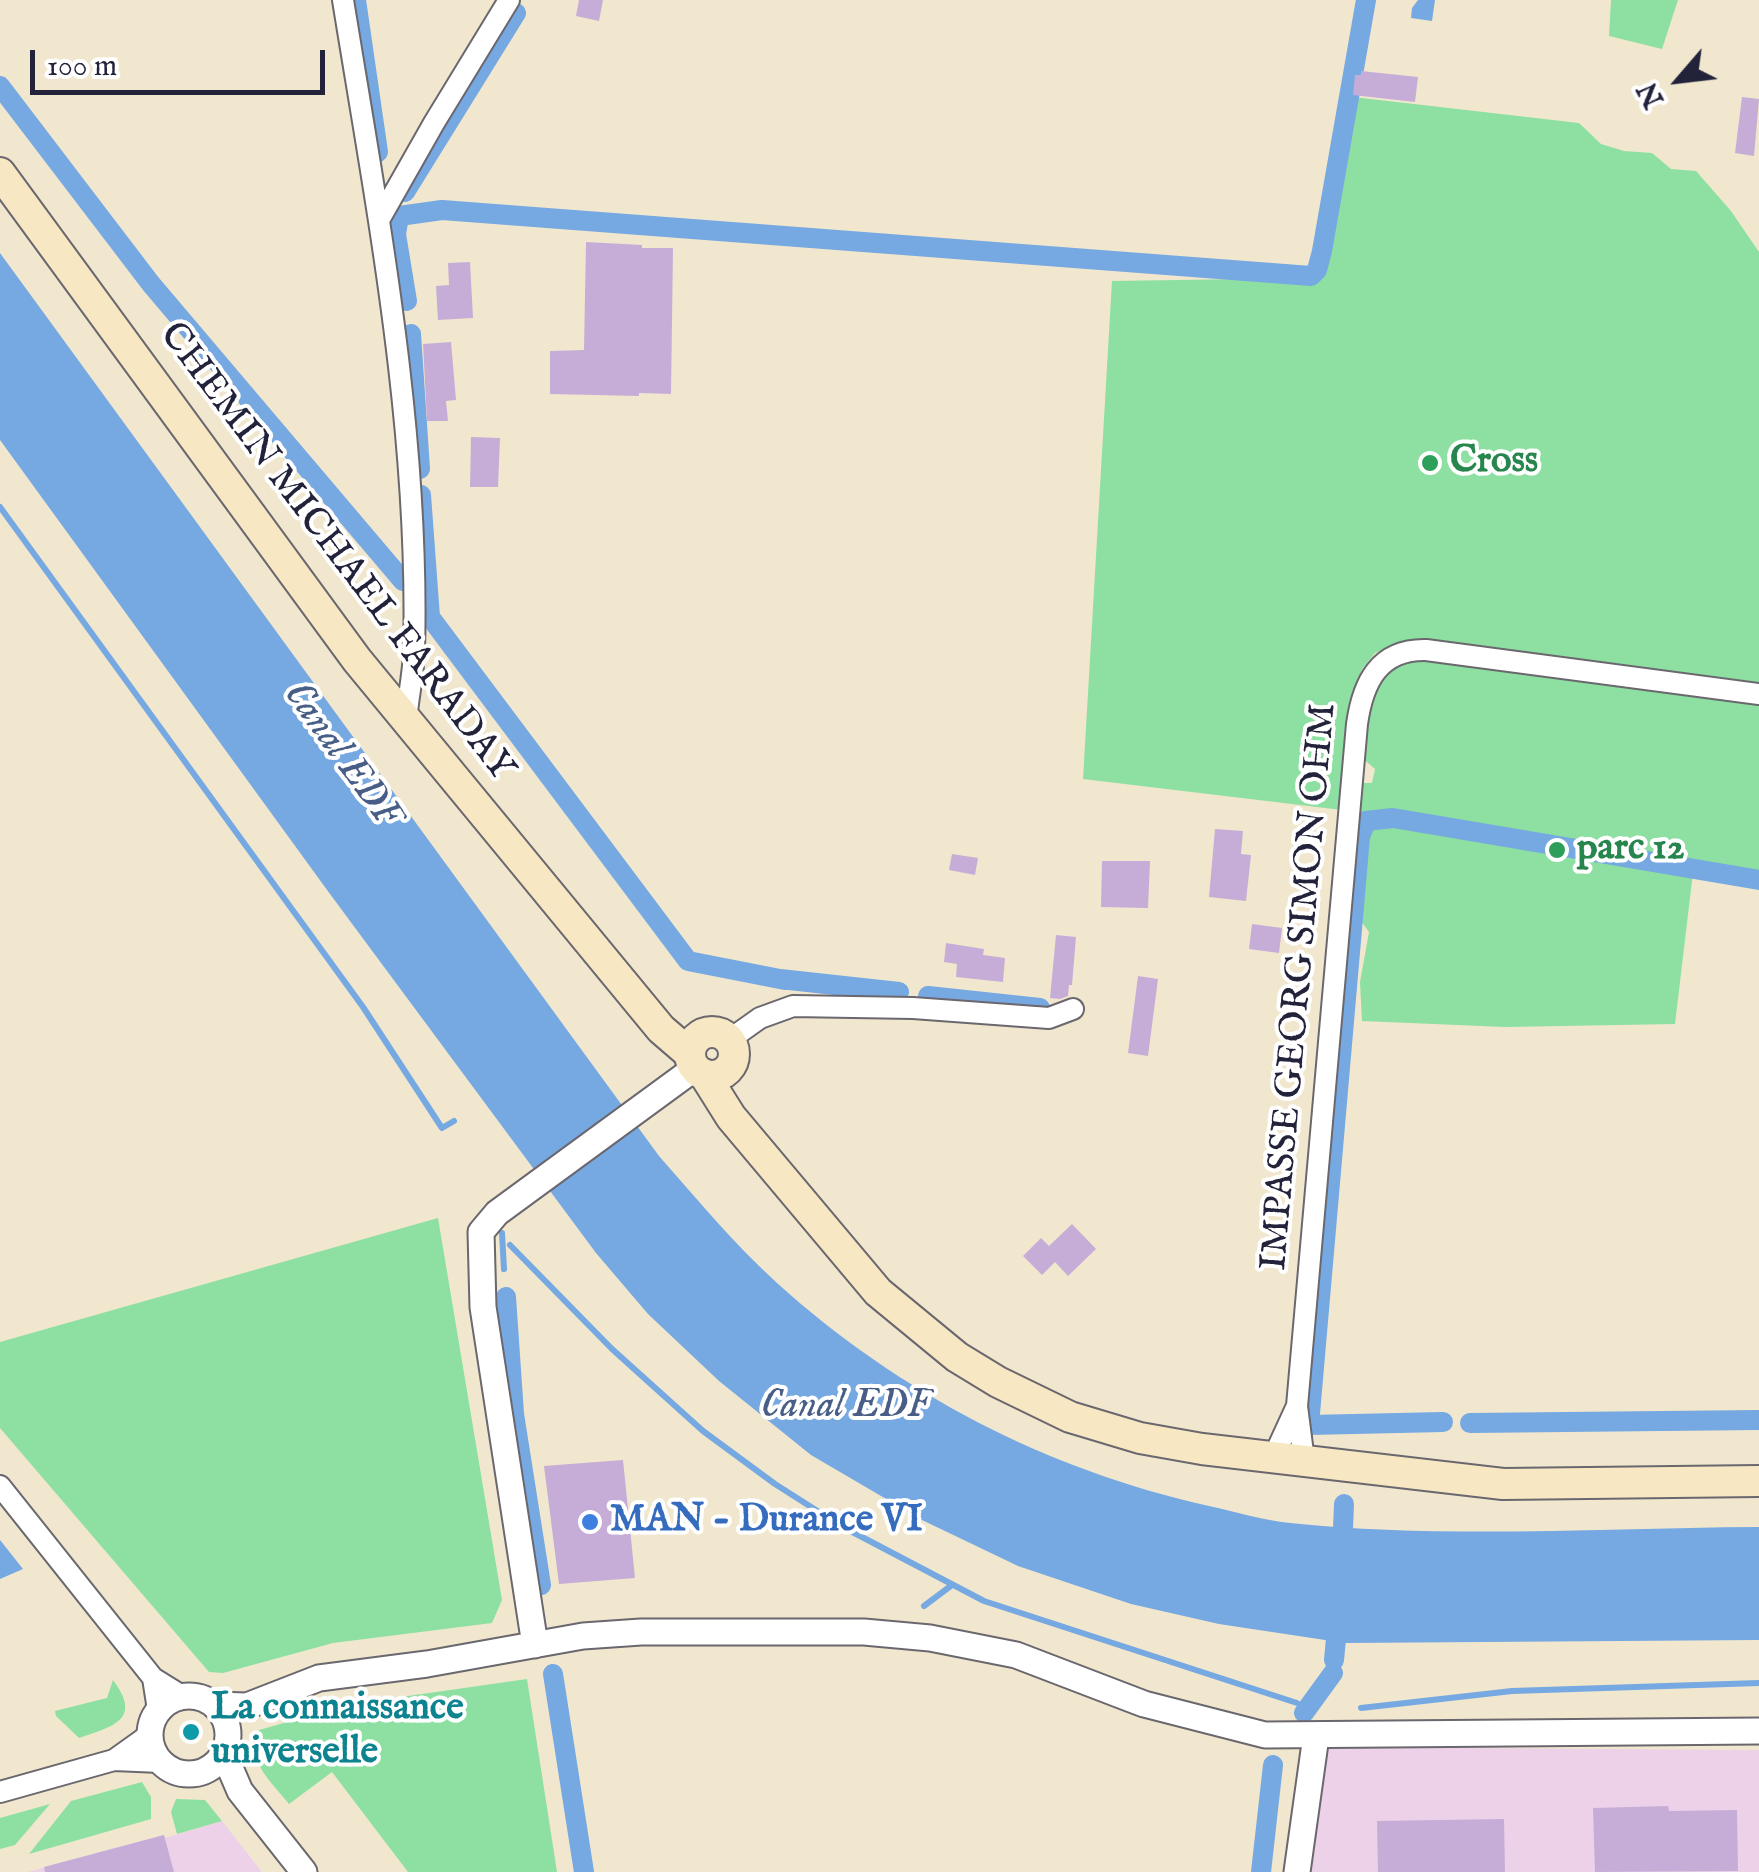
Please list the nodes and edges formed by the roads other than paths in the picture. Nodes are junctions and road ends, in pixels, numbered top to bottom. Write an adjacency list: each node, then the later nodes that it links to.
1 (344, 0): 4 (street)
2 (510, 0): 4 (street)
3 (0, 173): 6 (main road, CHEMIN MICHAEL FARADAY)
4 (379, 220): 6 (street)
5 (1759, 694): 9 (street, IMPASSE GEORG SIMON OHM)
6 (406, 721): 8 (main road, CHEMIN MICHAEL FARADAY)
7 (1072, 1009): 8 (street)
8 (709, 1056): 10 (main road); 14 (street)
9 (1296, 1406): 10 (street, IMPASSE GEORG SIMON OHM); 11 (street, IMPASSE GEORG SIMON OHM)
10 (1272, 1458): 11 (main road)
11 (1304, 1461): 12 (main road)
12 (1759, 1481)
13 (0, 1486): 15 (street)
14 (535, 1645): 18 (street); 22 (street)
15 (153, 1678): 16 (street); 19 (street)
16 (182, 1696): 17 (street); 19 (street)
17 (215, 1705): 18 (street); 23 (street)
18 (247, 1706): 23 (street)
19 (158, 1710): 21 (street)
20 (1759, 1730): 22 (street)
21 (149, 1735): 24 (street); 25 (street)
22 (1316, 1736): 30 (street)
23 (226, 1744): 26 (street); 28 (street)
24 (114, 1760): 25 (street); 27 (street)
25 (160, 1762): 26 (street)
26 (201, 1773): 28 (street)
27 (0, 1792)
28 (240, 1792): 29 (street)
29 (304, 1872)
30 (1297, 1872)

